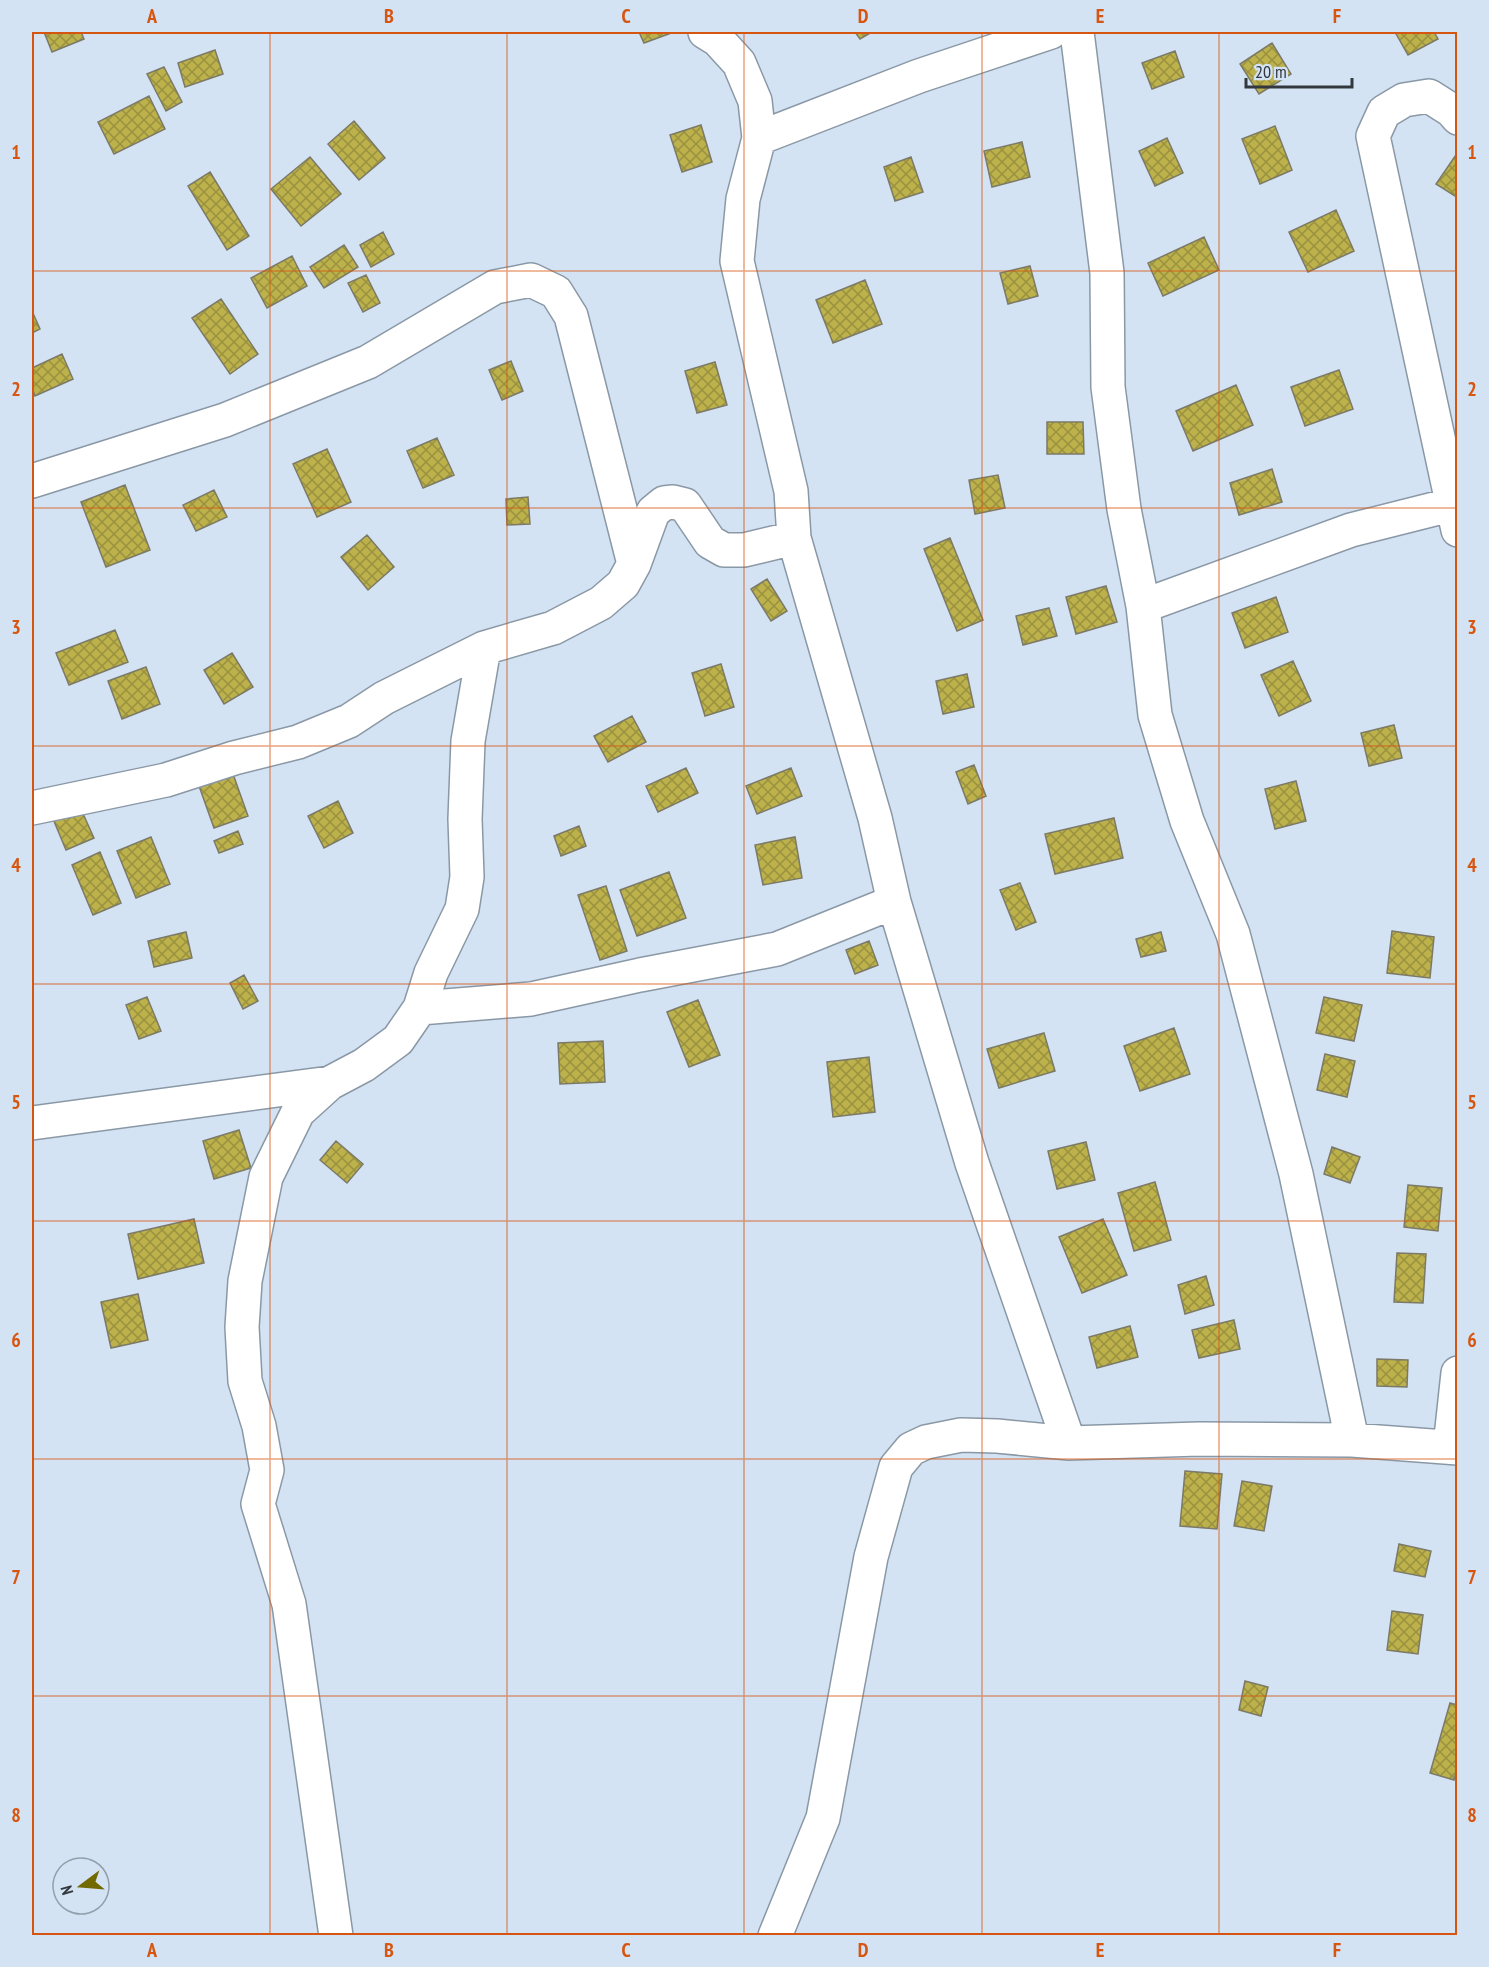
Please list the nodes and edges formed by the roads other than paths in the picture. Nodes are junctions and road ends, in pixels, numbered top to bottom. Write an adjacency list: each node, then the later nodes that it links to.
1 (705, 32): 5 (street)
2 (1052, 32): 5 (street)
3 (1077, 32): 10 (street)
4 (1458, 118): 7 (street)
5 (759, 138): 8 (street)
6 (32, 481): 9 (street)
7 (1456, 512): 10 (street)
8 (794, 538): 9 (street); 13 (street)
9 (634, 564): 11 (street)
10 (1143, 606): 18 (street)
11 (484, 648): 12 (street); 14 (street)
12 (32, 808)
13 (894, 902): 14 (street); 19 (street)
14 (420, 1008): 15 (street)
15 (330, 1083): 16 (street); 21 (street)
16 (32, 1124)
17 (1458, 1374): 20 (street)
18 (1352, 1440): 19 (street); 20 (street)
19 (1070, 1443): 22 (street)
20 (1454, 1448)
21 (336, 1935)
22 (775, 1935)

